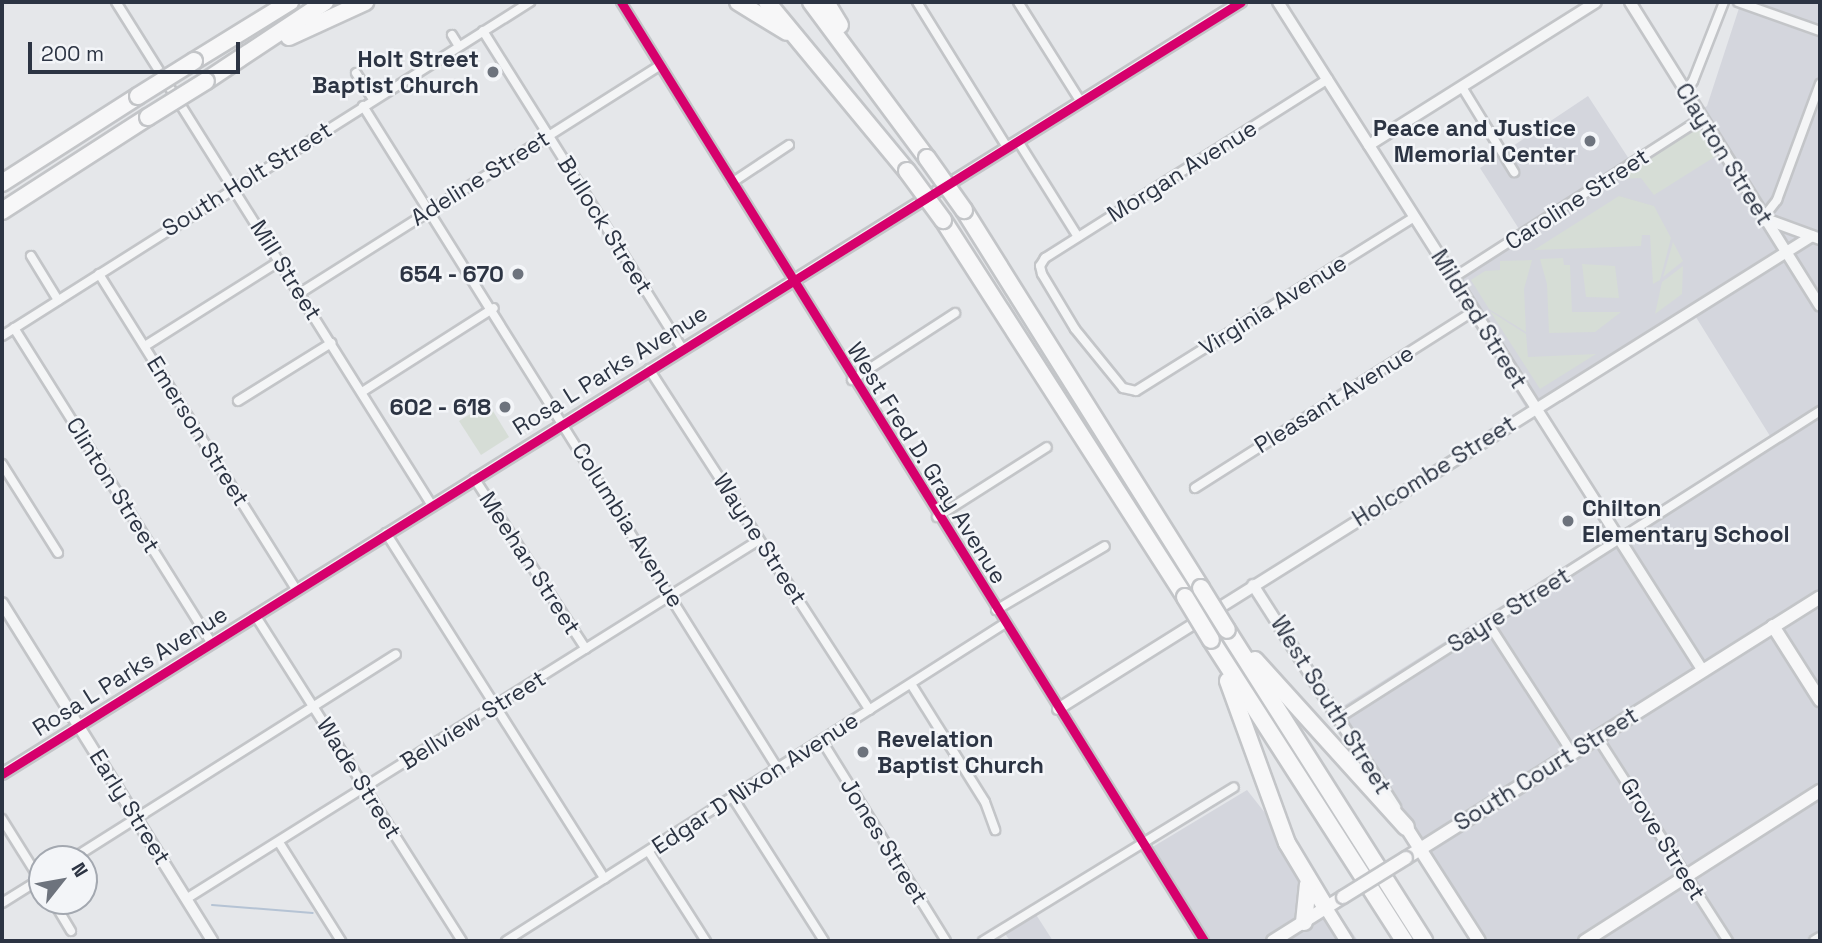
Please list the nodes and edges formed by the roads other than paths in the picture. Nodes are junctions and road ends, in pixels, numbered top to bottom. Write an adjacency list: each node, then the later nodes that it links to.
1 (116, 2): 46 (street, Mill Street)
2 (271, 2): 23 (highway)
3 (290, 2): 23 (highway)
4 (324, 2): 26 (highway)
5 (365, 2): 26 (highway)
6 (530, 2): 20 (street, South Holt Street)
7 (621, 2): 27 (street, West Fred D. Gray Avenue)
8 (738, 2): 24 (highway)
9 (767, 2): 24 (highway)
10 (811, 2): 31 (highway)
11 (826, 2): 31 (highway)
12 (917, 2): 42 (street)
13 (1018, 2): 35 (street)
14 (1241, 2): 35 (street, Rosa L Parks Avenue)
15 (1278, 2): 29 (street, Mildred Street)
16 (1597, 2): 32 (street)
17 (1630, 2): 33 (street, Clayton Street)
18 (1724, 2): 33 (street)
19 (1738, 2): 21 (street)
20 (483, 31): 25 (street, South Holt Street); 38 (street, Bullock Street)
21 (1820, 31)
22 (452, 35): 25 (street)
23 (227, 41): 45 (highway, bridge)
24 (804, 43): 100 (highway, bridge)
25 (459, 46): 34 (street, South Holt Street)
26 (242, 55): 48 (highway, bridge)
27 (660, 65): 38 (street, Adeline Street); 44 (street, West Fred D. Gray Avenue)
28 (356, 73): 34 (street)
29 (1328, 79): 41 (street, Mildred Street); 51 (street, Morgan Avenue)
30 (1820, 84): 50 (street)
31 (874, 85): 99 (highway, bridge)
32 (1462, 87): 41 (street); 43 (street)
33 (1684, 93): 37 (street, Clayton Street)
34 (373, 99): 36 (street, South Holt Street)
35 (1081, 102): 39 (street, Rosa L Parks Avenue)
36 (363, 106): 46 (street, South Holt Street); 47 (street, Columbia Avenue)
37 (1701, 119): 50 (street, Clayton Street); 58 (street, Caroline Street)
38 (549, 135): 47 (street, Adeline Street); 70 (street, Bullock Street)
39 (1018, 141): 42 (street, Rosa L Parks Avenue); 51 (street)
40 (789, 145): 44 (street)
41 (1369, 145): 49 (street, Mildred Street)
42 (1007, 147): 59 (street, Rosa L Parks Avenue)
43 (1514, 172)
44 (733, 181): 59 (street, West Fred D. Gray Avenue)
45 (2, 183)
46 (234, 187): 55 (street, Mill Street); 57 (street, South Holt Street)
47 (431, 209): 60 (street, Adeline Street); 63 (street, Columbia Avenue)
48 (2, 211)
49 (1414, 216): 56 (street, Virginia Avenue); 58 (street, Mildred Street)
50 (1763, 218): 52 (street); 53 (street, Clayton Street)
51 (1078, 237): 56 (street, Morgan Avenue)
52 (1816, 237): 53 (street, Holcombe Street)
53 (1785, 251): 62 (street, Clayton Street); 75 (street, Holcombe Street)
54 (31, 256): 61 (street)
55 (280, 261): 60 (street, Mill Street); 69 (street)
56 (1040, 266)
57 (99, 274): 61 (street, South Holt Street); 69 (street, Emerson Street)
58 (1453, 278): 64 (street, Mildred Street)
59 (793, 279): 70 (street, Rosa L Parks Avenue); 72 (street, West Fred D. Gray Avenue)
60 (300, 293): 68 (street, Mill Street)
61 (58, 300): 66 (street, South Holt Street)
62 (1820, 306)
63 (494, 309): 73 (street); 77 (street, Columbia Avenue)
64 (1474, 311): 75 (street, Mildred Street); 81 (street, Pleasant Avenue)
65 (955, 313): 72 (street)
66 (14, 328): 67 (street, South Holt Street); 101 (street, Clinton Street)
67 (2, 336)
68 (331, 343): 73 (street, Mill Street); 74 (street)
69 (145, 346): 90 (street, Emerson Street)
70 (682, 348): 71 (street, Rosa L Parks Avenue)
71 (649, 369): 77 (street, Rosa L Parks Avenue); 85 (street, Wayne Street)
72 (852, 380): 83 (street, West Fred D. Gray Avenue)
73 (362, 392): 82 (street, Mill Street)
74 (238, 401)
75 (1535, 408): 86 (street, Mildred Street); 89 (street, Holcombe Street)
76 (1820, 411): 86 (street, Sayre Street)
77 (564, 422): 80 (street, Rosa L Parks Avenue); 91 (street, Columbia Avenue)
78 (1047, 447): 83 (street)
79 (2, 464): 88 (street)
80 (474, 478): 82 (street, Rosa L Parks Avenue); 102 (street, Meehan Street)
81 (1195, 488)
82 (431, 503): 84 (street, Rosa L Parks Avenue)
83 (937, 517): 94 (street, West Fred D. Gray Avenue)
84 (386, 533): 90 (street, Rosa L Parks Avenue); 107 (street)
85 (760, 540): 91 (street, Bellview Street); 110 (street, Wayne Street)
86 (1619, 540): 96 (street, Sayre Street); 104 (street, Mildred Street)
87 (1105, 545): 94 (street)
88 (58, 554)
89 (1253, 585): 109 (street, Holcombe Street); 111 (street, West South Street)
90 (296, 589): 95 (street, Rosa L Parks Avenue)
91 (672, 597): 102 (street, Bellview Street); 116 (street, Columbia Avenue)
92 (1820, 597): 98 (main road, South Court Street)
93 (2, 603): 112 (street, Early Street)
94 (996, 610): 97 (street, West Fred D. Gray Avenue)
95 (255, 614): 101 (street, Rosa L Parks Avenue); 108 (street, Wade Street)
96 (1488, 623): 111 (street, Sayre Street); 115 (street)
97 (1004, 624): 105 (street, Edgar D Nixon Avenue); 109 (street, West Fred D. Gray Avenue)
98 (1773, 626): 104 (main road, South Court Street); 106 (main road)
99 (1227, 630): 124 (highway); 157 (highway)
100 (1211, 640): 134 (highway); 156 (highway)
101 (211, 642): 112 (street, Rosa L Parks Avenue)
102 (586, 649): 107 (street, Bellview Street)
103 (396, 654): 108 (street)
104 (1703, 671): 113 (main road, South Court Street)
105 (911, 684): 110 (street, Edgar D Nixon Avenue); 125 (street)
106 (1820, 700)
107 (495, 705): 119 (street, Bellview Street); 133 (street)
108 (314, 706): 119 (street, Wade Street); 122 (street)
109 (1058, 709): 126 (street, West Fred D. Gray Avenue)
110 (870, 710): 114 (street, Edgar D Nixon Avenue)
111 (1339, 718): 124 (street, West South Street)
112 (79, 725): 117 (street, Rosa L Parks Avenue); 122 (street, Early Street)
113 (1597, 737): 115 (main road, South Court Street); 132 (street, Grove Street)
114 (822, 741): 116 (street, Edgar D Nixon Avenue); 150 (street, Jones Street)
115 (1572, 753): 129 (main road, South Court Street)
116 (778, 769): 121 (street, Edgar D Nixon Avenue)
117 (2, 774)
118 (1234, 787): 126 (street)
119 (365, 789): 127 (street, Bellview Street); 146 (street, Wade Street)
120 (1820, 791): 132 (main road)
121 (733, 798): 130 (street, Edgar D Nixon Avenue); 149 (street)
122 (136, 818): 128 (street); 136 (street, Early Street)
123 (2, 819): 131 (street)
124 (1406, 827): 129 (main road)
125 (995, 831)
126 (1141, 842): 142 (street); 153 (street, West Fred D. Gray Avenue)
127 (280, 844): 136 (street, Bellview Street); 145 (street)
128 (94, 845)
129 (1420, 848): 138 (main road, South Court Street, bridge); 158 (main road)
130 (649, 852): 133 (street, Edgar D Nixon Avenue); 148 (street)
131 (28, 860)
132 (1686, 876): 159 (main road); 160 (street, Grove Street)
133 (605, 878): 147 (street, Edgar D Nixon Avenue)
134 (1307, 881): 138 (highway); 140 (highway)
135 (28, 888): 137 (street)
136 (186, 899): 144 (street, Early Street)
137 (2, 903)
138 (1325, 908): 140 (main road, South Court Street); 155 (main road)
139 (61, 915): 141 (street)
140 (1304, 922): 154 (main road, South Court Street)
141 (71, 931)
142 (999, 932): 151 (street); 152 (street)
143 (1820, 938): 161 (street)
144 (212, 941)
145 (341, 941)
146 (462, 941)
147 (506, 941)
148 (706, 941)
149 (824, 941)
150 (946, 941)
151 (983, 941)
152 (1006, 941)
153 (1204, 941)
154 (1273, 941)
155 (1347, 941)
156 (1404, 941)
157 (1424, 941)
158 (1479, 941)
159 (1585, 941)
160 (1728, 941)
161 (1815, 941)

